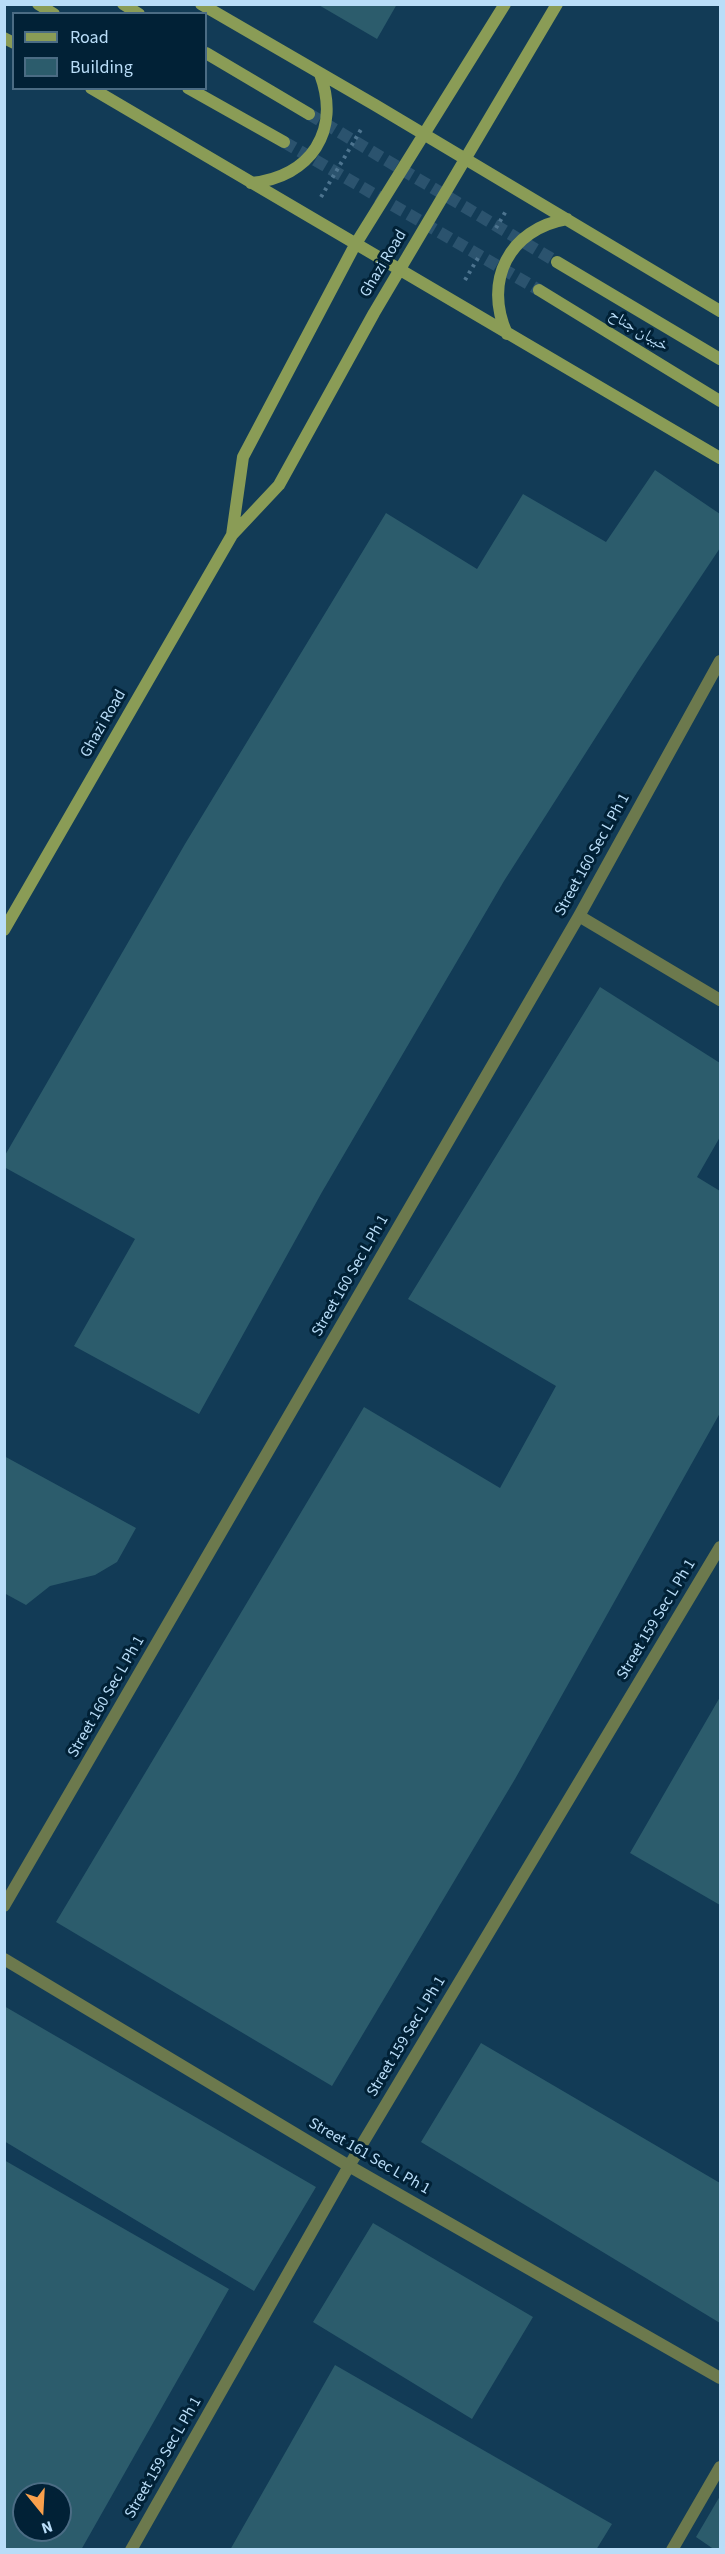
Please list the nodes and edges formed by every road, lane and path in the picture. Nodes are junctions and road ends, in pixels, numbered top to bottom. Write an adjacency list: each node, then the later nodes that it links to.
1 (38, 4): 6 (main road)
2 (123, 4): 7 (main road)
3 (201, 4): 9 (main road)
4 (505, 4): 14 (main road, Ghazi Road)
5 (557, 4): 16 (main road, Ghazi Road)
6 (51, 12)
7 (136, 12)
8 (207, 54): 13 (main road)
9 (320, 74): 12 (main road); 17 (main road)
10 (94, 90): 17 (main road)
11 (192, 90): 15 (main road)
12 (375, 105): 14 (main road); 18 (path)
13 (309, 114)
14 (424, 133): 16 (main road); 20 (main road, Ghazi Road)
15 (284, 142)
16 (467, 159): 19 (main road); 22 (main road, Ghazi Road)
17 (251, 183): 18 (main road)
18 (309, 218): 20 (main road)
19 (567, 219): 24 (main road); 25 (main road)
20 (356, 245): 22 (main road); 29 (main road, Ghazi Road)
21 (557, 262): 26 (main road, خیبان جناح)
22 (399, 271): 25 (main road); 29 (main road, Ghazi Road)
23 (539, 290): 27 (main road, خیبان جناح)
24 (720, 311)
25 (507, 334): 28 (main road)
26 (720, 359)
27 (720, 401)
28 (720, 458)
29 (232, 535): 32 (main road, Ghazi Road)
30 (720, 661): 31 (street, Street 160 Sec L Ph 1)
31 (579, 916): 33 (street); 35 (street, Street 160 Sec L Ph 1)
32 (4, 930)
33 (720, 1000)
34 (720, 1547): 37 (street, Street 159 Sec L Ph 1)
35 (4, 1905)
36 (4, 1959): 37 (street, Street 161 Sec L Ph 1)
37 (350, 2166): 38 (street, Street 161 Sec L Ph 1); 40 (street, Street 159 Sec L Ph 1)
38 (720, 2378)
39 (720, 2467): 41 (street)
40 (132, 2550)
41 (672, 2550)

